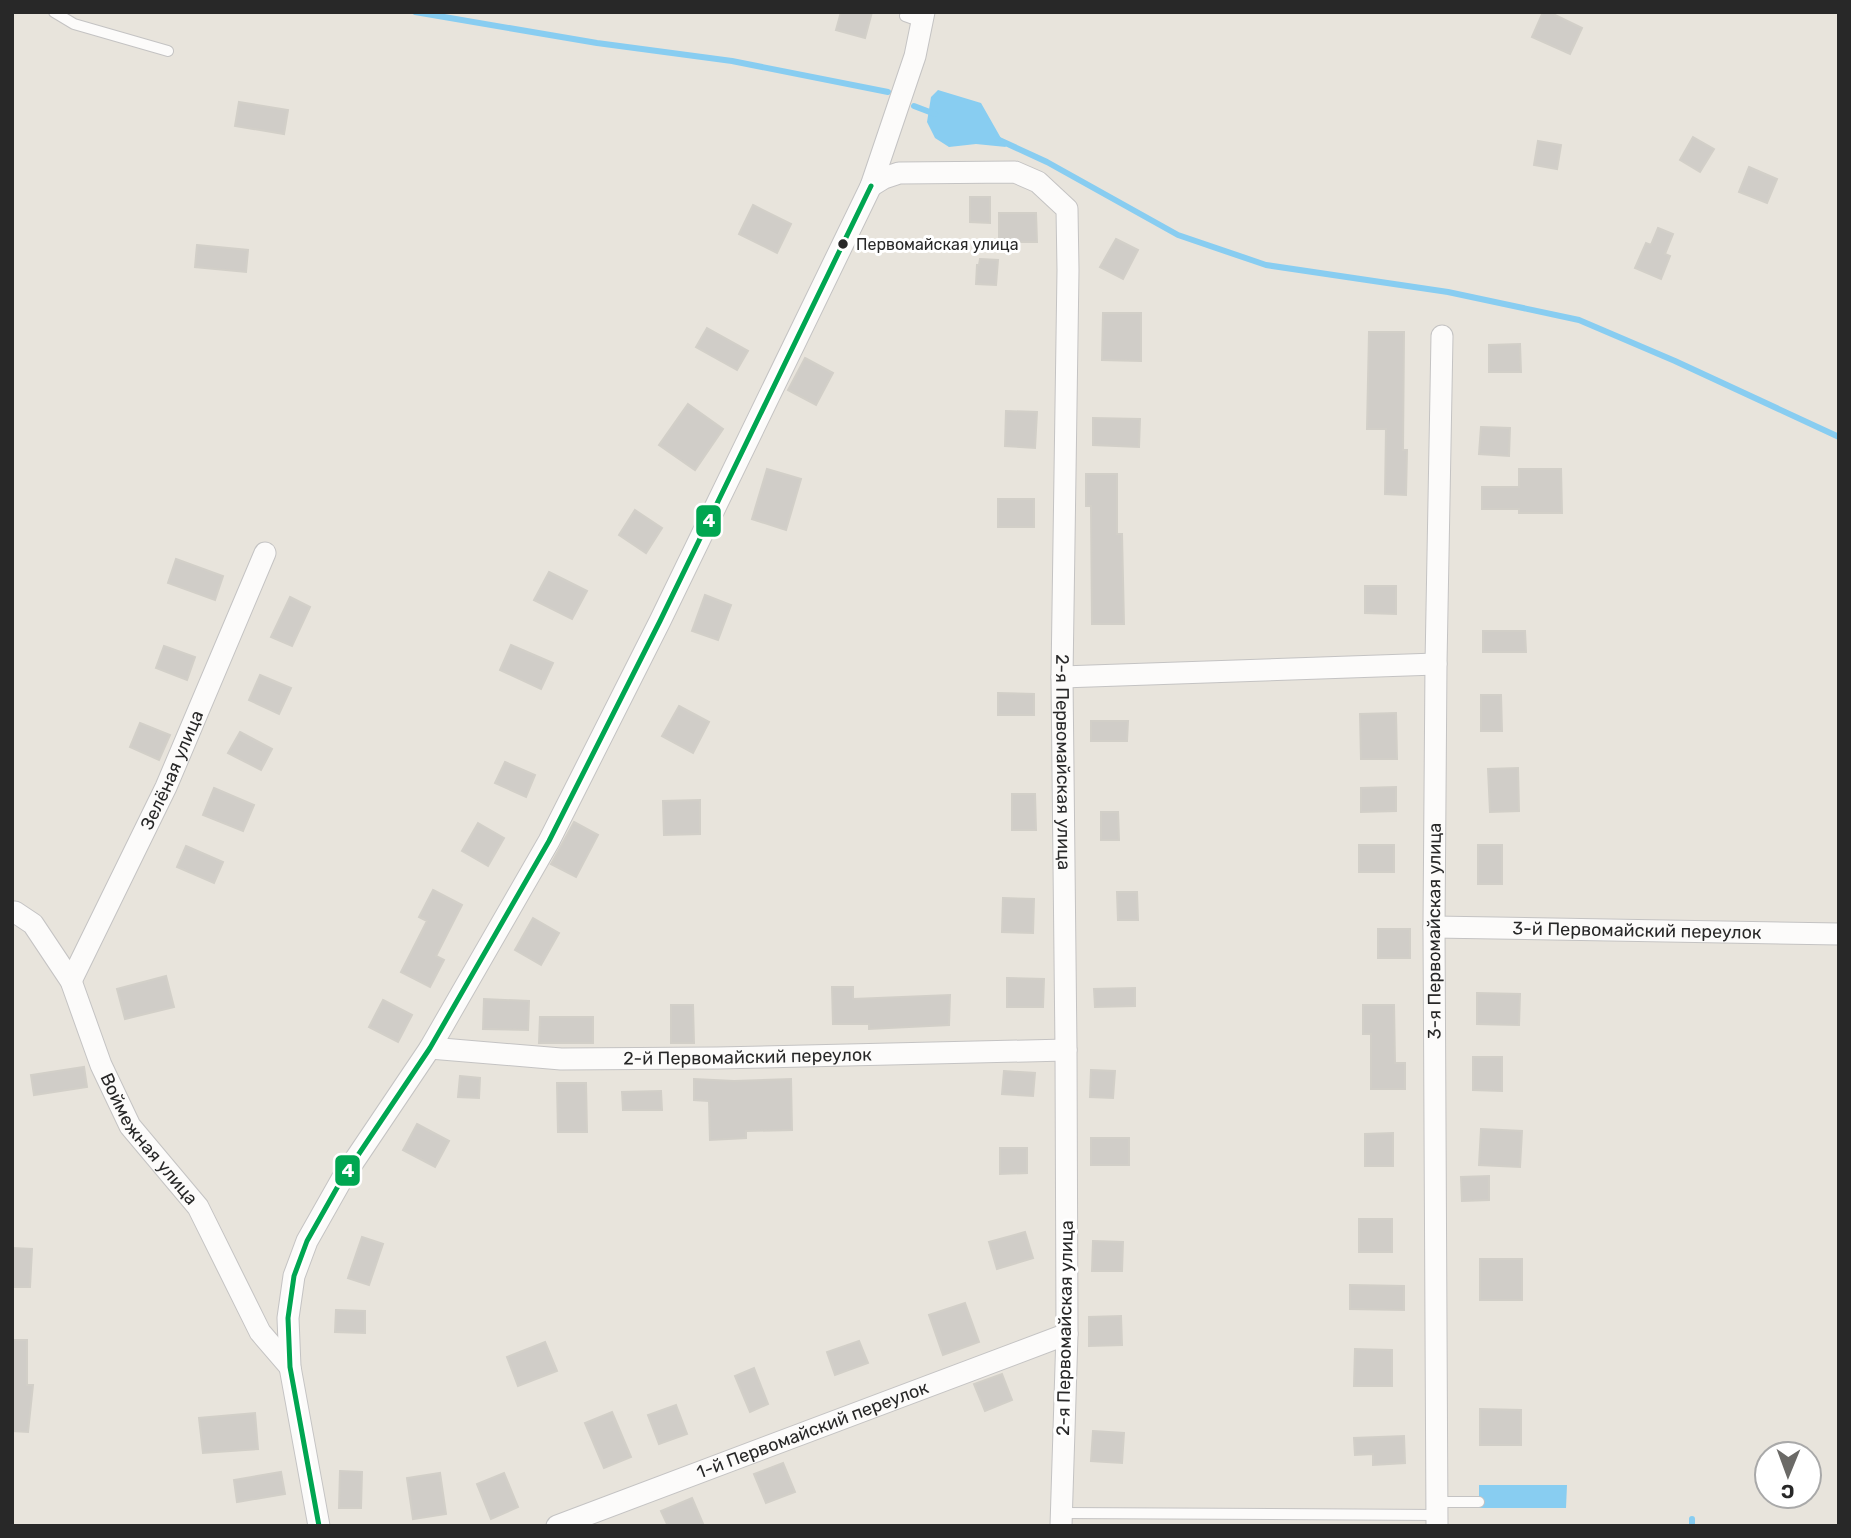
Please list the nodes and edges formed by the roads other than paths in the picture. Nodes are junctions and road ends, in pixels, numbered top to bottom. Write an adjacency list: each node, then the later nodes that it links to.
1 (54, 12): 3 (lane)
2 (917, 17): 4 (street)
3 (168, 51)
4 (870, 186): 8 (street, 2-я Первомайская улица); 13 (street)
5 (1442, 336): 7 (street, 3-я Первомайская улица)
6 (265, 553): 12 (street, Зелёная улица)
7 (1436, 664): 8 (street); 10 (street, 3-я Первомайская улица)
8 (1062, 677): 14 (street, 2-я Первомайская улица)
9 (13, 911): 12 (street, Воймежная улица)
10 (1434, 927): 11 (street, 3-й Первомайский переулок); 18 (street, 3-я Первомайская улица)
11 (1839, 934)
12 (71, 981): 16 (street, Воймежная улица)
13 (430, 1048): 14 (street, 2-й Первомайский переулок); 16 (street)
14 (1066, 1050): 15 (street, 2-я Первомайская улица)
15 (1066, 1334): 19 (street, 2-я Первомайская улица); 21 (street, 1-й Первомайский переулок)
16 (290, 1367): 20 (street)
17 (1479, 1502): 18 (lane)
18 (1437, 1514): 19 (lane)
19 (1062, 1520)
20 (319, 1526)
21 (557, 1526)

